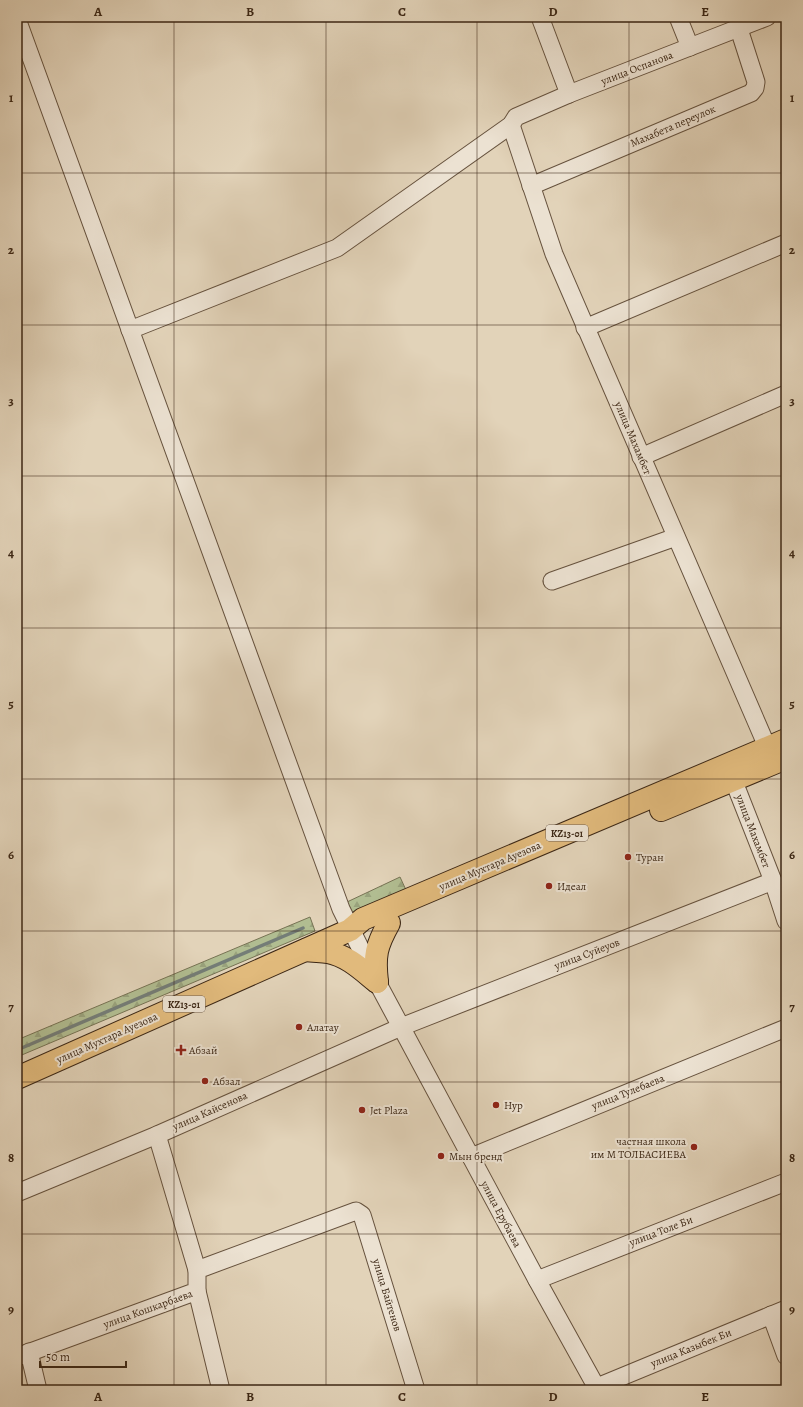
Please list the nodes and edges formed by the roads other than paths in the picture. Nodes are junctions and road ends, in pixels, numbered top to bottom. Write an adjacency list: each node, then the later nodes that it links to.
1 (540, 17): 7 (street)
2 (678, 17): 6 (street)
3 (767, 17): 5 (street, улица Оспанова)
4 (17, 19): 12 (street, улица Ерубаева)
5 (739, 29): 6 (street, улица Оспанова); 9 (street, Махабета переулок)
6 (690, 47): 7 (street, улица Оспанова)
7 (569, 94): 8 (street, улица Оспанова)
8 (511, 124): 9 (street, улица Махамбет); 12 (street, улица Оспанова)
9 (531, 186): 11 (street, улица Махамбет)
10 (786, 243): 11 (street)
11 (586, 328): 14 (street, улица Махамбет)
12 (130, 330): 22 (street, улица Ерубаева)
13 (786, 394): 14 (street)
14 (641, 457): 15 (street, улица Махамбет)
15 (676, 537): 16 (street); 17 (street, улица Махамбет)
16 (552, 581)
17 (778, 752): 18 (main road, улица Мухтара Ауезова / KZ13-01)
18 (731, 773): 19 (street, улица Махамбет); 21 (main road, улица Мухтара Ауезова / KZ13-01); 22 (main road, улица Мухтара Ауезова / KZ13-01)
19 (773, 881): 20 (street, улица Махамбет); 25 (street, улица Суйеуов)
20 (786, 921)
21 (389, 923): 22 (main road, улица Мухтара Ауезова / KZ13-01); 24 (main road)
22 (350, 930): 23 (main road, улица Мухтара Ауезова / KZ13-01); 24 (street, улица Ерубаева)
23 (304, 950): 24 (main road); 27 (main road, улица Мухтара Ауезова / KZ13-01)
24 (377, 982): 25 (street, улица Ерубаева)
25 (401, 1027): 28 (street, улица Кайсенова); 29 (street, улица Ерубаева)
26 (786, 1028): 29 (street, улица Тулебаева)
27 (17, 1078)
28 (157, 1134): 31 (street, улица Кайсенова); 32 (street, улица Кошкарбаева)
29 (471, 1157): 33 (street, улица Ерубаева)
30 (786, 1182): 33 (street, улица Толе Би)
31 (17, 1193)
32 (197, 1270): 34 (street, улица Кошкарбаева); 41 (street, улица Байтенов)
33 (537, 1280): 38 (street, улица Ерубаева)
34 (197, 1291): 36 (street, улица Кошкарбаева); 40 (street)
35 (778, 1312): 37 (street); 38 (street, улица Казыбек Би)
36 (23, 1355): 39 (street)
37 (786, 1356)
38 (598, 1388)
39 (38, 1390)
40 (221, 1390)
41 (416, 1390)

